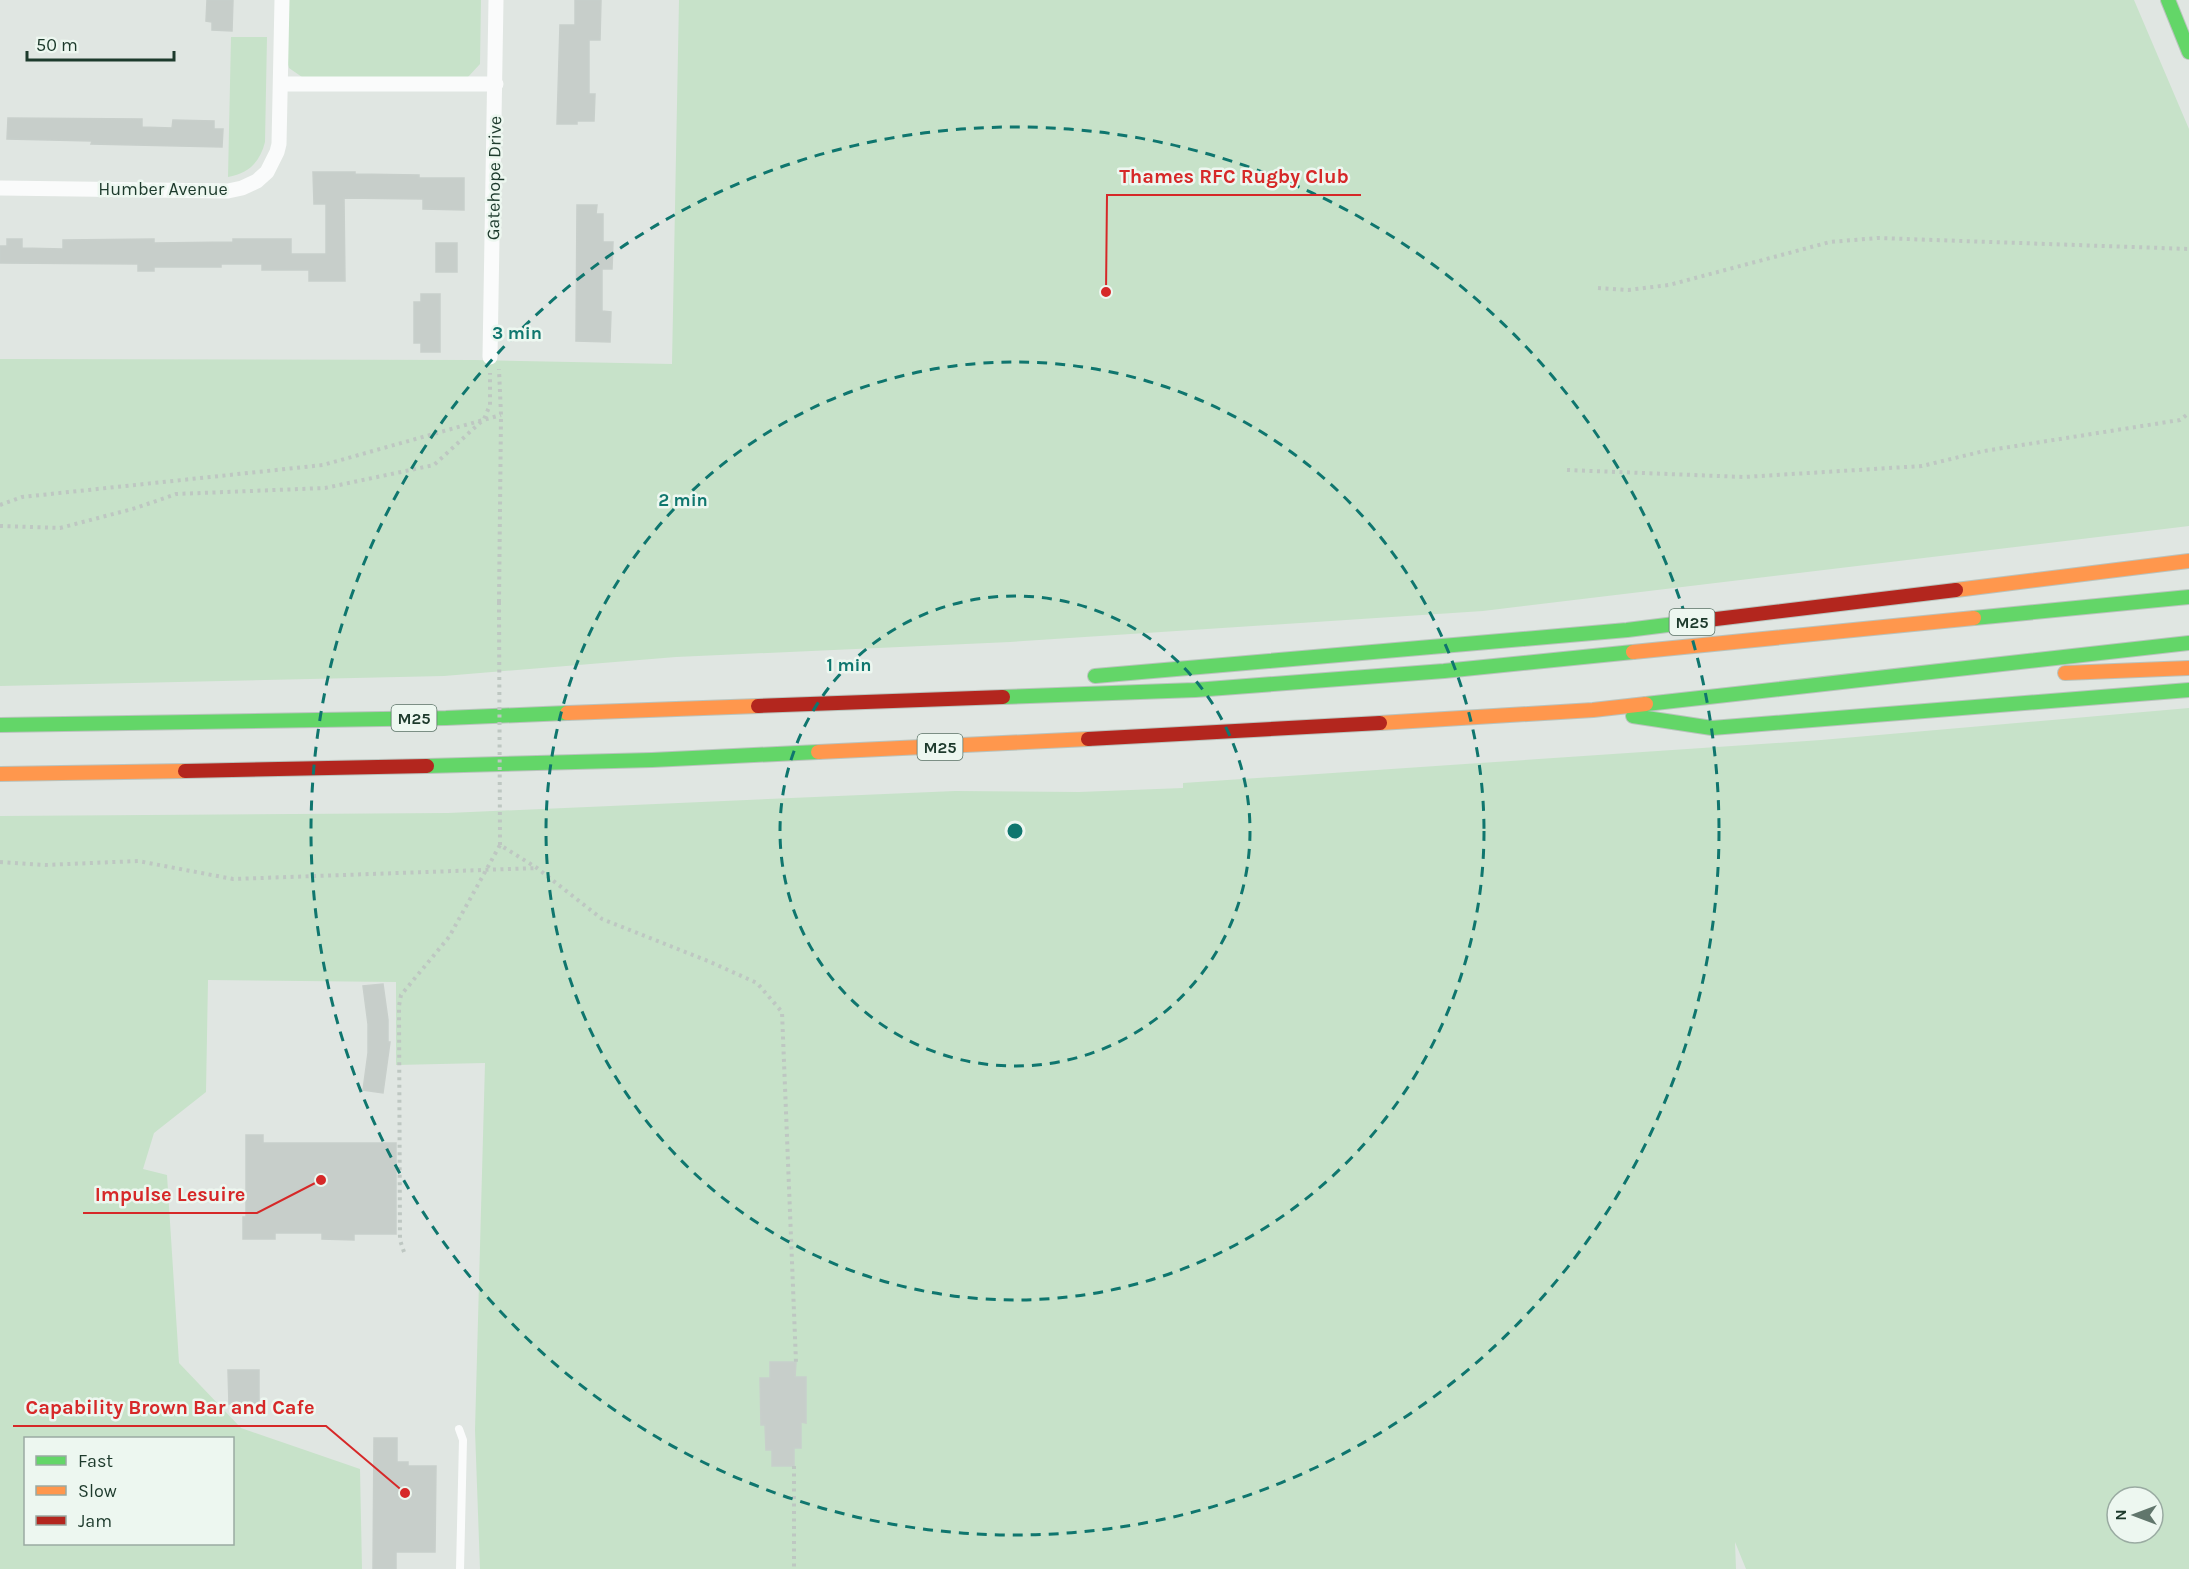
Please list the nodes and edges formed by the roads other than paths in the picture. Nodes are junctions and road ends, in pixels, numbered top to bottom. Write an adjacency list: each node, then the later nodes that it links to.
1 (282, 0): 5 (street, Humber Avenue)
2 (496, 0): 6 (street, Gatehope Drive)
3 (2168, 0): 4 (main road)
4 (2189, 52)
5 (281, 84): 6 (street); 7 (street, Humber Avenue)
6 (496, 84): 8 (street, Gatehope Drive)
7 (0, 188)
8 (495, 360)
9 (2189, 561): 17 (main road, M25)
10 (2189, 587): 12 (main road, M25)
11 (2189, 597): 12 (main road, M25)
12 (2109, 605): 21 (main road, M25)
13 (2189, 643): 18 (main road, M25)
14 (2189, 668): 15 (main road)
15 (2053, 674)
16 (2030, 675): 18 (main road, M25)
17 (1087, 677)
18 (1878, 679): 22 (main road, M25)
19 (1040, 682): 21 (main road, M25)
20 (2189, 690): 22 (main road, M25)
21 (827, 704): 23 (main road, M25)
22 (1593, 710): 24 (main road, M25)
23 (0, 725)
24 (0, 774)
25 (459, 1429): 26 (lane)
26 (460, 1569)

